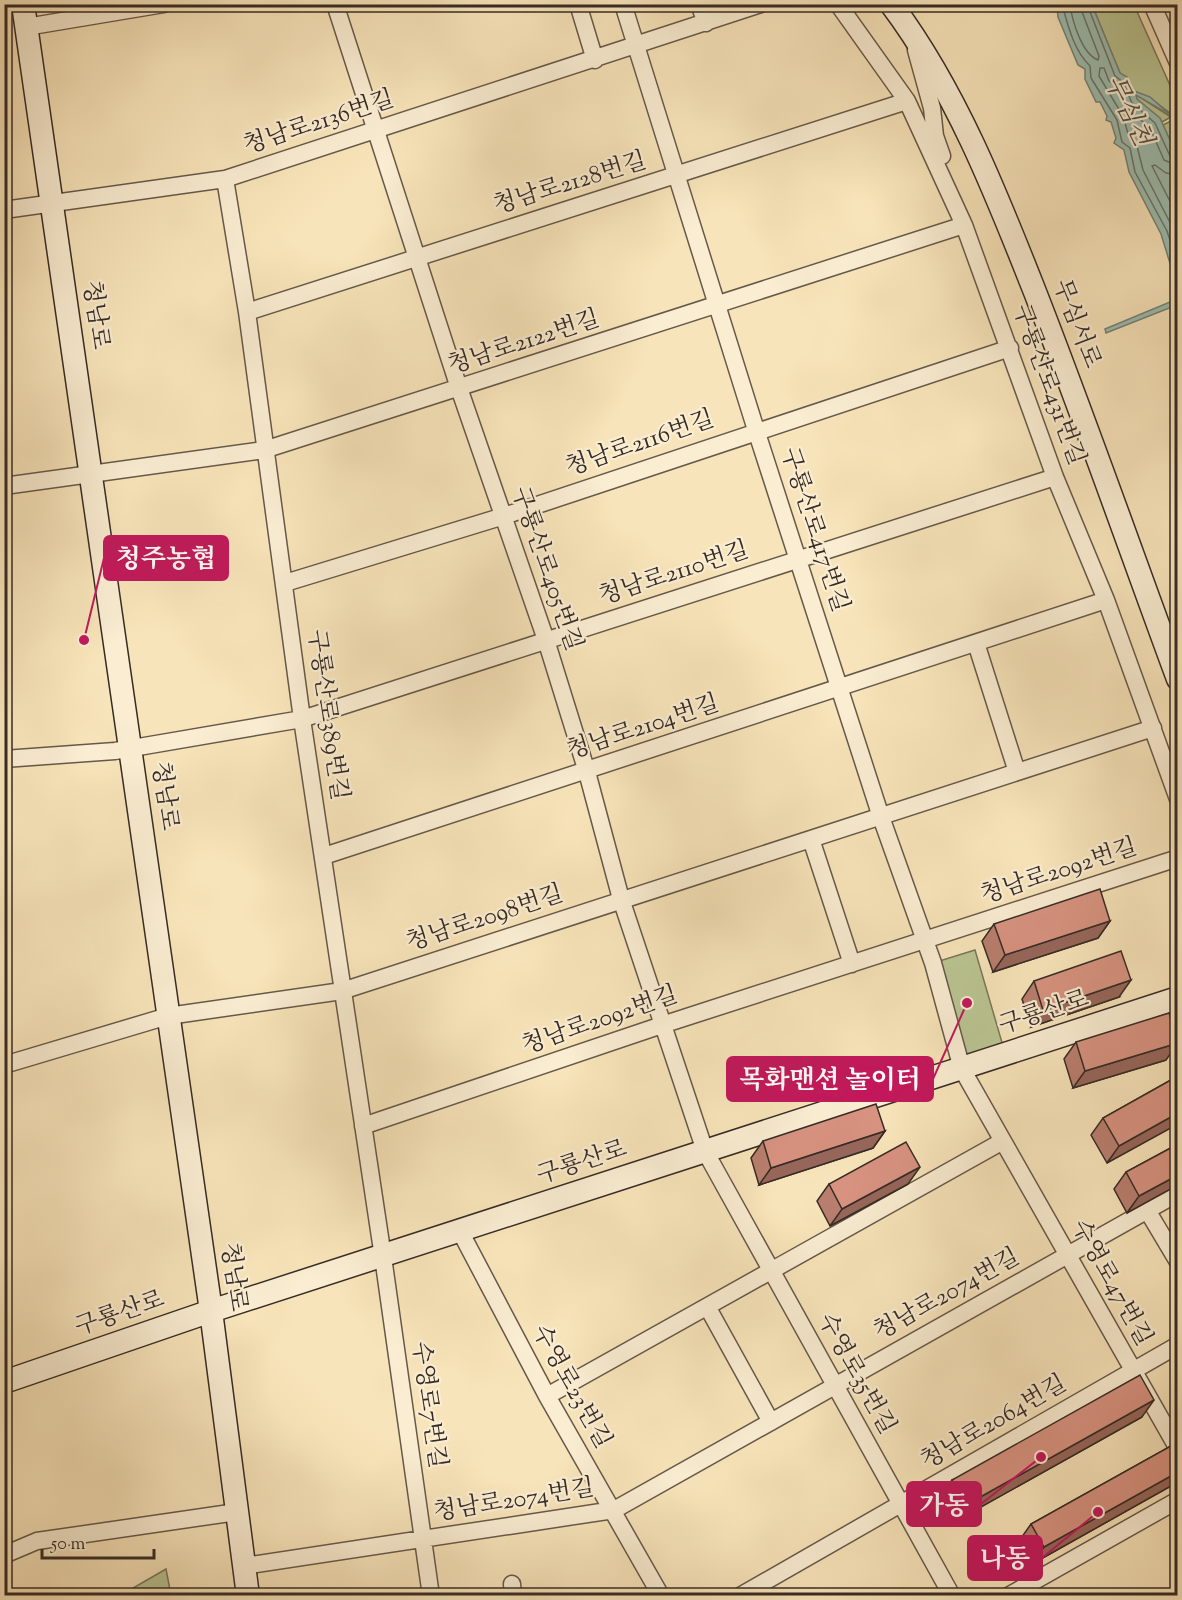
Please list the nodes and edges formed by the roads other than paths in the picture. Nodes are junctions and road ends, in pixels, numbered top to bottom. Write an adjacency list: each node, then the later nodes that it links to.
1 (23, 4): 12 (street, 청남로)
2 (164, 4): 12 (street)
3 (334, 4): 18 (street, 구룡산로405번길)
4 (578, 4): 15 (street)
5 (623, 4): 14 (street, 구룡산로417번길)
6 (699, 4): 11 (street)
7 (761, 4): 11 (street, 청남로2136번길)
8 (838, 4): 17 (street, 구룡산로431번길)
9 (891, 4): 13 (street, 무심서로)
10 (1152, 4): 16 (street)
11 (706, 23): 14 (street, 청남로2136번길)
12 (26, 27): 22 (street, 청남로)
13 (910, 29): 21 (street); 41 (street, 무심서로)
14 (638, 46): 15 (street, 청남로2136번길); 19 (street, 구룡산로417번길)
15 (595, 60): 18 (street, 청남로2136번길)
16 (1178, 63)
17 (907, 101): 19 (street, 청남로2128번길); 21 (street, 구룡산로431번길)
18 (375, 130): 20 (street, 청남로2136번길); 25 (street, 구룡산로405번길)
19 (676, 176): 25 (street, 청남로2128번길); 26 (street, 구룡산로417번길)
20 (225, 179): 22 (street, 청남로2136번길); 27 (street, 구룡산로389번길)
21 (954, 202): 24 (street, 구룡산로431번길)
22 (51, 203): 23 (street, 청남로2136번길); 32 (street, 청남로)
23 (4, 210)
24 (964, 225): 26 (street, 청남로2122번길); 28 (street, 구룡산로431번길)
25 (418, 256): 27 (street, 청남로2128번길); 29 (street, 구룡산로405번길)
26 (716, 305): 29 (street, 청남로2122번길); 30 (street, 구룡산로417번길)
27 (248, 312): 31 (street, 구룡산로389번길)
28 (1010, 348): 30 (street, 청남로2116번길); 33 (street, 구룡산로431번길)
29 (459, 388): 31 (street, 청남로2122번길); 35 (street, 구룡산로405번길)
30 (756, 430): 35 (street, 청남로2116번길); 36 (street, 구룡산로417번길)
31 (264, 450): 32 (street, 청남로2122번길); 37 (street, 구룡산로389번길)
32 (90, 475): 34 (street, 청남로2122번길); 45 (street, 청남로)
33 (1055, 477): 36 (street, 청남로2110번길); 38 (street, 구룡산로431번길)
34 (4, 486)
35 (504, 516): 37 (street, 청남로2116번길); 39 (street, 구룡산로405번길)
36 (798, 560): 39 (street, 청남로2110번길); 42 (street, 구룡산로417번길)
37 (285, 583): 43 (street, 구룡산로389번길)
38 (1106, 600): 40 (street, 청남로2104번길); 44 (street, 구룡산로431번길)
39 (546, 640): 43 (street, 청남로2110번길); 47 (street, 구룡산로405번길)
40 (976, 643): 42 (street, 청남로2104번길); 48 (street)
41 (1178, 678)
42 (839, 687): 47 (street, 청남로2104번길); 50 (street, 구룡산로417번길)
43 (302, 719): 45 (street, 청남로2110번길); 52 (street, 구룡산로389번길)
44 (1153, 729): 48 (street, 청남로2098번길); 49 (street, 구룡산로431번길)
45 (130, 747): 46 (street, 청남로2110번길); 59 (street, 청남로)
46 (4, 759)
47 (587, 772): 52 (street, 청남로2104번길); 54 (street, 구룡산로405번길)
48 (1017, 772): 50 (street, 청남로2098번길)
49 (1178, 799)
50 (881, 816): 51 (street, 청남로2098번길); 55 (street, 구룡산로417번길)
51 (811, 838): 54 (street, 청남로2098번길); 56 (street)
52 (324, 856): 57 (street, 구룡산로389번길)
53 (1178, 858): 55 (street, 청남로2092번길)
54 (621, 899): 57 (street, 청남로2098번길); 60 (street, 구룡산로405번길)
55 (924, 941): 56 (street, 청남로2092번길); 62 (street, 구룡산로417번길)
56 (852, 964): 60 (street, 청남로2092번길)
57 (342, 991): 59 (street, 청남로2098번길); 63 (street, 구룡산로389번길)
58 (1178, 998): 62 (street, 구룡산로)
59 (168, 1016): 61 (street, 청남로2098번길); 74 (street, 청남로)
60 (662, 1025): 63 (street, 청남로2092번길); 65 (street, 구룡산로405번길)
61 (4, 1065)
62 (962, 1069): 64 (street, 수영로47번길); 65 (street, 구룡산로)
63 (363, 1126): 70 (street, 구룡산로389번길)
64 (1003, 1141): 69 (street, 수영로47번길); 72 (street)
65 (705, 1151): 68 (street, 구룡산로); 72 (street, 수영로35번길)
66 (1178, 1193): 67 (street, 청남로2074번길)
67 (1147, 1210): 69 (street, 청남로2074번길); 71 (street)
68 (460, 1231): 70 (street, 구룡산로); 79 (street, 수영로23번길)
69 (1068, 1255): 76 (street, 수영로47번길); 78 (street, 청남로2074번길)
70 (383, 1257): 74 (street, 구룡산로); 86 (street, 수영로7번길)
71 (1178, 1262)
72 (771, 1270): 73 (street); 78 (street, 수영로35번길)
73 (708, 1308): 79 (street); 80 (street)
74 (211, 1311): 77 (street, 구룡산로); 85 (street, 청남로)
75 (1178, 1345): 76 (street, 청남로2064번길)
76 (1133, 1371): 81 (street, 수영로47번길); 83 (street, 청남로2064번길)
77 (4, 1382)
78 (835, 1386): 80 (street, 청남로2074번길); 83 (street, 수영로35번길)
79 (547, 1396): 84 (street, 수영로23번길)
80 (771, 1422): 84 (street, 청남로2074번길)
81 (1178, 1449)
82 (1178, 1500): 94 (street)
83 (900, 1504): 92 (street, 청남로2064번길); 93 (street, 수영로35번길)
84 (614, 1510): 86 (street, 청남로2074번길); 91 (street, 수영로23번길)
85 (237, 1512): 87 (street); 88 (street, 청남로)
86 (423, 1539): 88 (street, 청남로2074번길); 90 (street, 수영로7번길)
87 (4, 1555)
88 (244, 1566): 89 (street, 청남로)
89 (248, 1596)
90 (431, 1596)
91 (661, 1596)
92 (740, 1596)
93 (952, 1596)
94 (1008, 1596)

